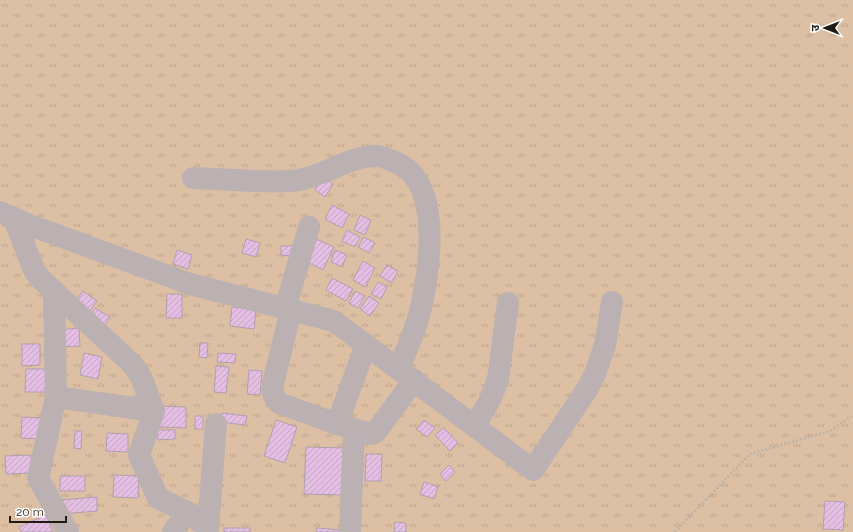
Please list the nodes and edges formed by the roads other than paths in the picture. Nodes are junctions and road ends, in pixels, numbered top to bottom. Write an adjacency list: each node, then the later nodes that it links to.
1 (194, 178): 9 (street)
2 (6, 215): 4 (street); 7 (street)
3 (310, 227): 7 (street)
4 (54, 292): 10 (street); 11 (street)
5 (612, 302): 13 (street)
6 (508, 303): 13 (street)
7 (288, 309): 8 (street); 14 (street)
8 (366, 345): 9 (street); 14 (street)
9 (406, 375): 13 (street); 14 (street)
10 (56, 397): 11 (street); 17 (street)
11 (154, 411): 15 (street)
12 (216, 424): 16 (street)
13 (474, 426)
14 (345, 427): 19 (street)
15 (187, 512): 16 (street); 18 (street)
16 (208, 530)
17 (68, 532)
18 (172, 532)
19 (350, 532)

